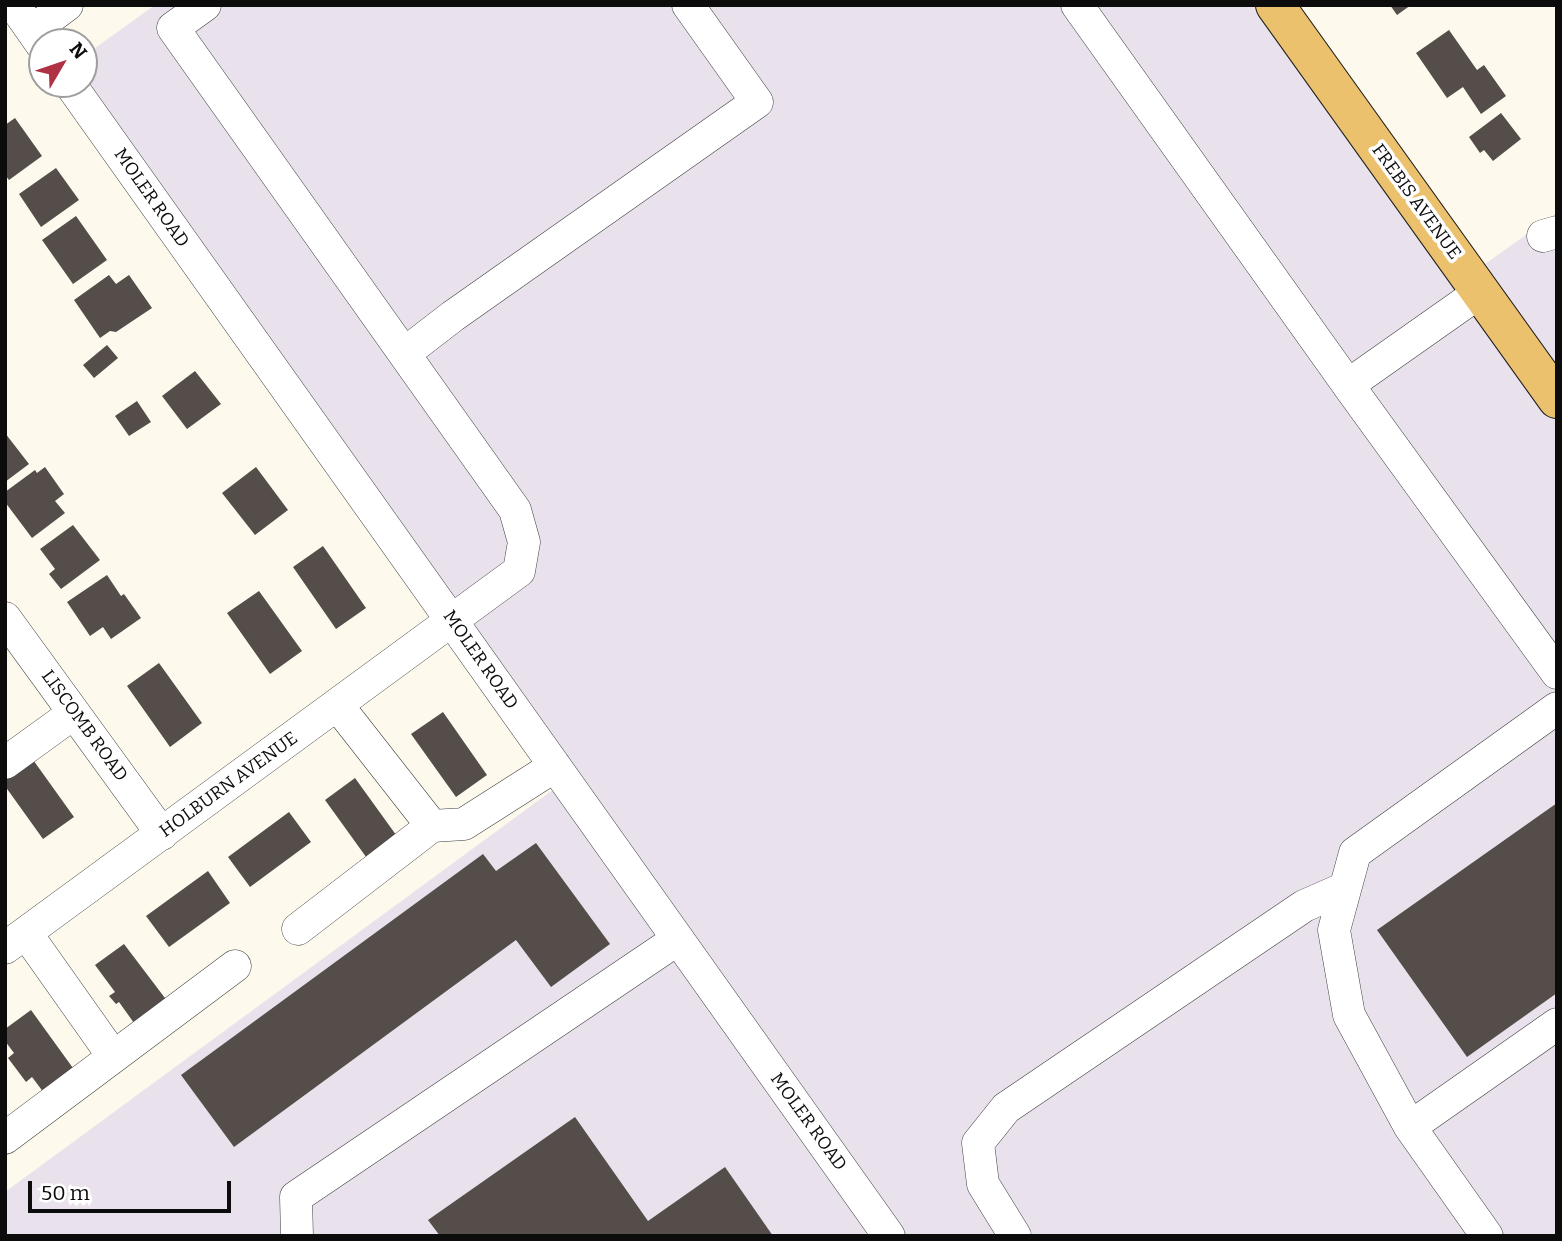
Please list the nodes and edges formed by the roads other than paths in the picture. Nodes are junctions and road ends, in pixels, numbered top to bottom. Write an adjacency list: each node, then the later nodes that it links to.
1 (14, 5): 7 (street)
2 (68, 5): 8 (street)
3 (205, 5): 11 (street, HOLBURN AVENUE)
4 (688, 5): 11 (street)
5 (1077, 5): 12 (street)
6 (1275, 5): 10 (main road, FREBIS AVENUE)
7 (30, 28)
8 (46, 28)
9 (80, 98): 15 (street, MOLER ROAD)
10 (1480, 292): 12 (street); 13 (main road, FREBIS AVENUE)
11 (405, 353): 15 (street, HOLBURN AVENUE)
12 (1348, 385): 16 (street)
13 (1557, 399)
14 (5, 618): 19 (street, LISCOMB ROAD)
15 (453, 622): 17 (street, HOLBURN AVENUE); 21 (street, MOLER ROAD)
16 (1557, 673)
17 (338, 706): 22 (street); 23 (street, HOLBURN AVENUE)
18 (1557, 708): 24 (street)
19 (74, 713): 20 (street); 23 (street, LISCOMB ROAD)
20 (5, 763)
21 (555, 766): 22 (street); 26 (street, MOLER ROAD)
22 (432, 826): 25 (street)
23 (162, 834): 27 (street, HOLBURN AVENUE)
24 (1345, 888): 31 (street); 35 (street)
25 (298, 929)
26 (678, 939): 33 (street); 34 (street, MOLER ROAD)
27 (16, 940): 30 (street)
28 (235, 966): 30 (street)
29 (1557, 1024): 31 (street)
30 (113, 1056): 32 (street)
31 (1410, 1127): 36 (street)
32 (5, 1138)
33 (297, 1236)
34 (889, 1236)
35 (1015, 1236)
36 (1486, 1236)

